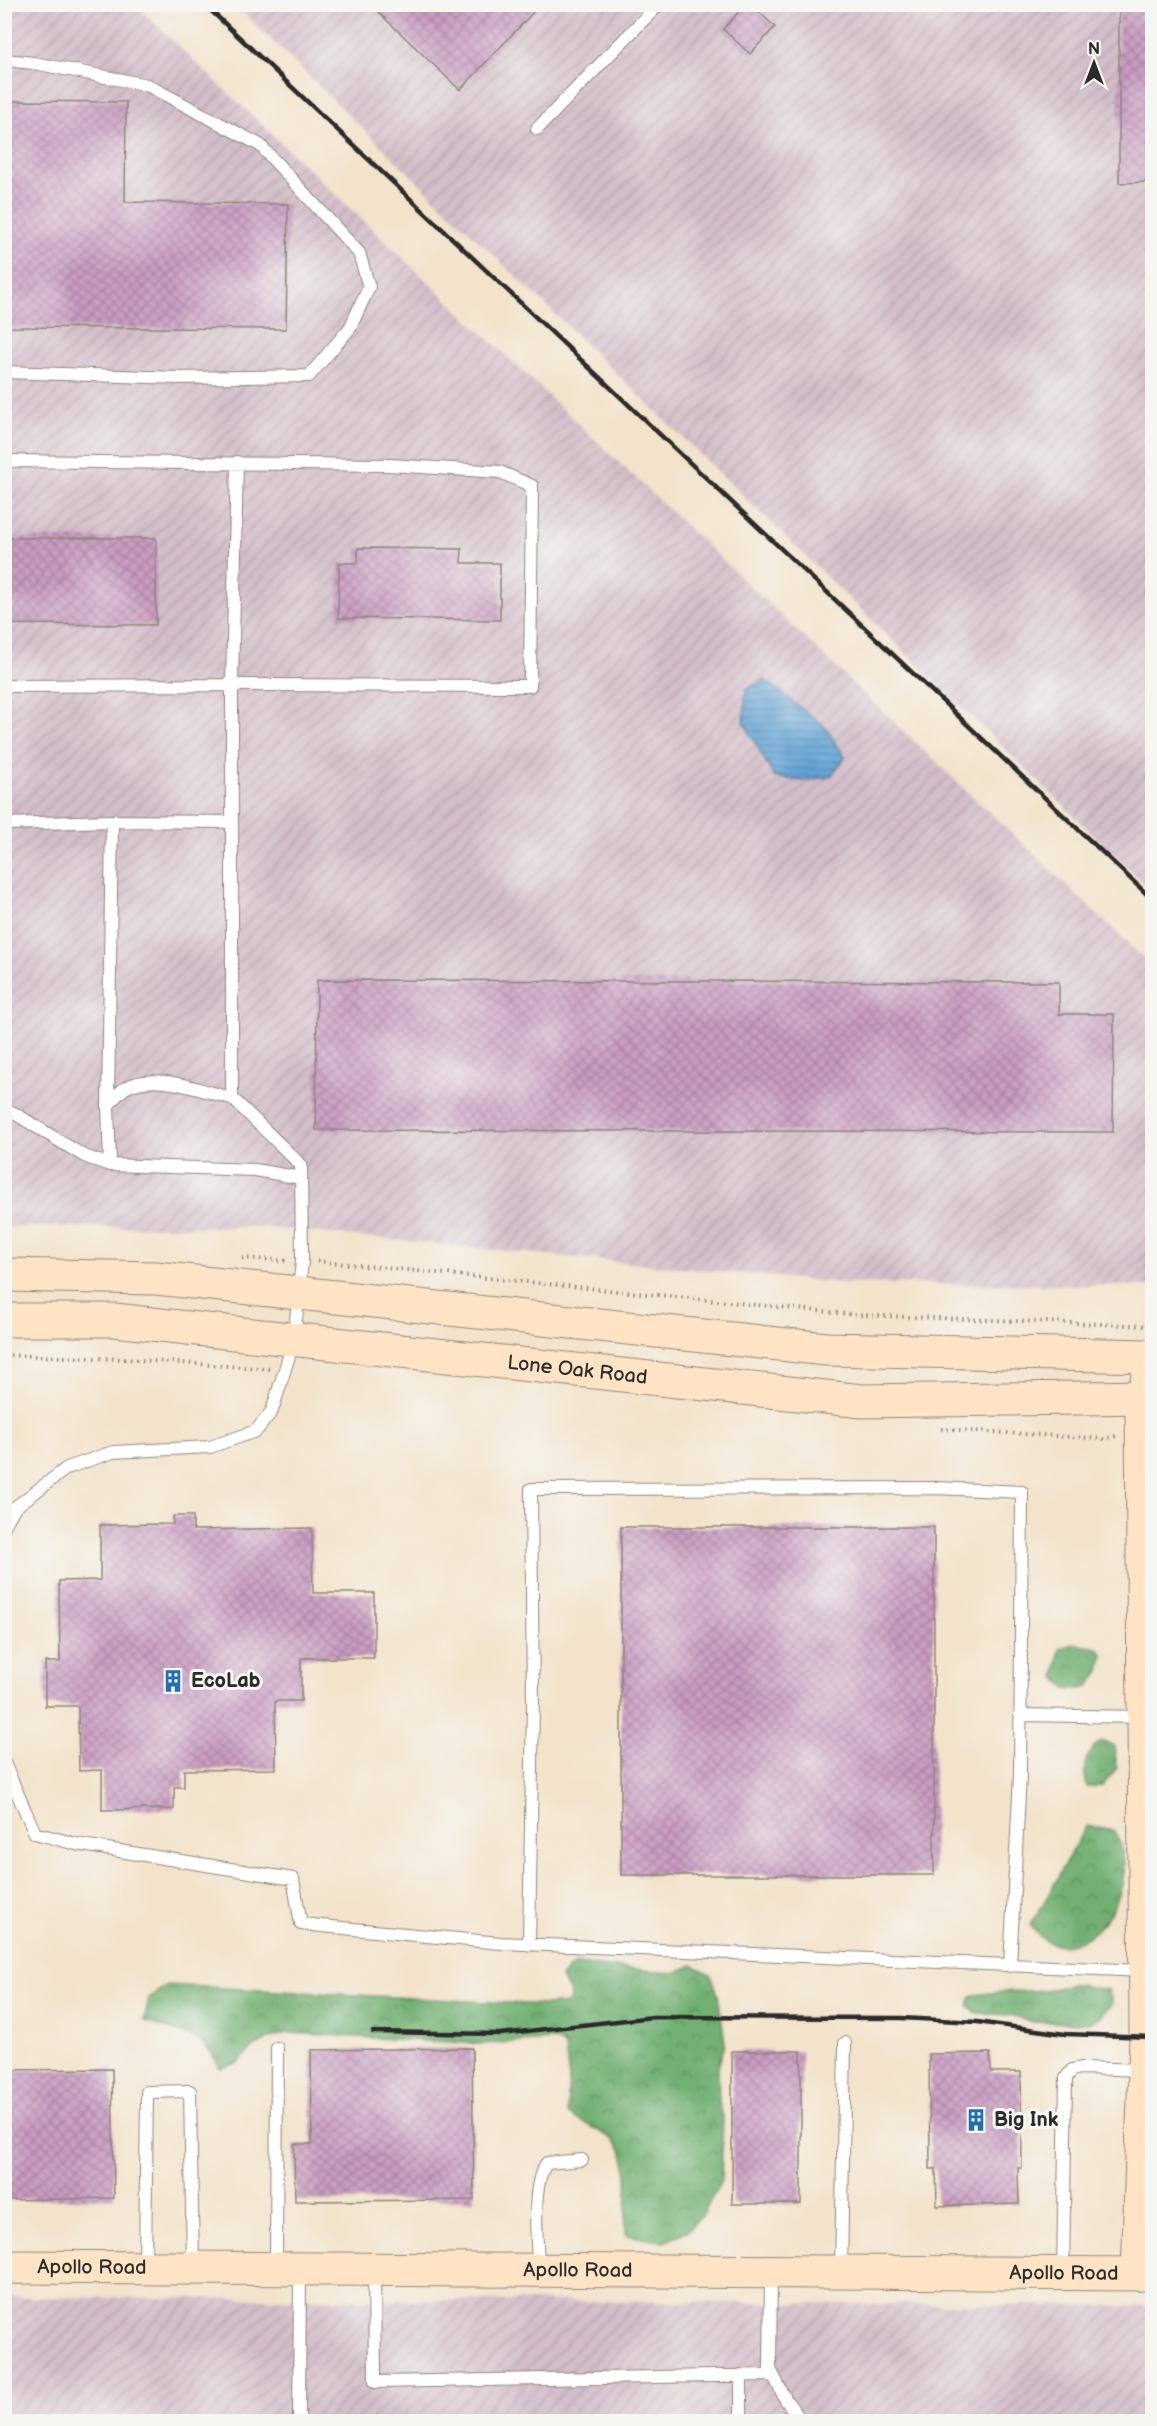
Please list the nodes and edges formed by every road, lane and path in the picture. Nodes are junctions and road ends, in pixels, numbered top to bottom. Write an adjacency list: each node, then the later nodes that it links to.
1 (659, 4): 3 (lane)
2 (4, 60): 4 (lane)
3 (537, 129)
4 (4, 372)
5 (4, 461): 6 (lane)
6 (237, 462): 7 (lane); 7 (lane)
7 (232, 685): 8 (lane); 10 (lane)
8 (4, 686)
9 (112, 821): 10 (lane); 11 (lane); 13 (lane)
10 (232, 822): 12 (lane)
11 (4, 824)
12 (232, 1098): 13 (lane); 16 (lane)
13 (108, 1105): 15 (lane)
14 (4, 1110): 15 (lane)
15 (110, 1165): 16 (lane)
16 (301, 1178): 18 (lane)
17 (232, 1258): 18 (path)
18 (302, 1262): 20 (lane); 22 (path)
19 (4, 1275): 20 (main road)
20 (300, 1294): 23 (lane); 24 (main road)
21 (4, 1320): 23 (main road, Lone Oak Road)
22 (1152, 1326)
23 (294, 1340): 25 (main road, Lone Oak Road); 26 (lane)
24 (1152, 1358): 25 (main road)
25 (1147, 1397): 27 (main road)
26 (4, 1526)
27 (1148, 1652): 29 (main road)
28 (1020, 1715): 29 (lane); 31 (lane); 33 (lane)
29 (1147, 1725): 32 (main road)
30 (4, 1763): 31 (lane)
31 (529, 1944): 33 (lane)
32 (1148, 1960): 33 (lane); 36 (main road)
33 (1010, 1966)
34 (845, 2043): 45 (lane)
35 (277, 2048): 41 (lane)
36 (1145, 2070): 46 (lane); 47 (main road)
37 (582, 2160): 43 (lane)
38 (4, 2267): 39 (main road, Apollo Road)
39 (145, 2268): 40 (main road, Apollo Road); 40 (lane)
40 (193, 2268): 41 (main road, Apollo Road)
41 (288, 2269): 42 (main road, Apollo Road); 50 (lane)
42 (375, 2269): 43 (main road, Apollo Road); 48 (lane)
43 (538, 2270): 44 (main road, Apollo Road)
44 (771, 2271): 45 (main road, Apollo Road); 49 (lane)
45 (841, 2272): 46 (main road, Apollo Road)
46 (1063, 2274): 47 (main road, Apollo Road)
47 (1145, 2274)
48 (741, 2375): 49 (lane); 51 (lane)
49 (773, 2375): 52 (lane)
50 (299, 2421)
51 (741, 2421)
52 (802, 2421)

